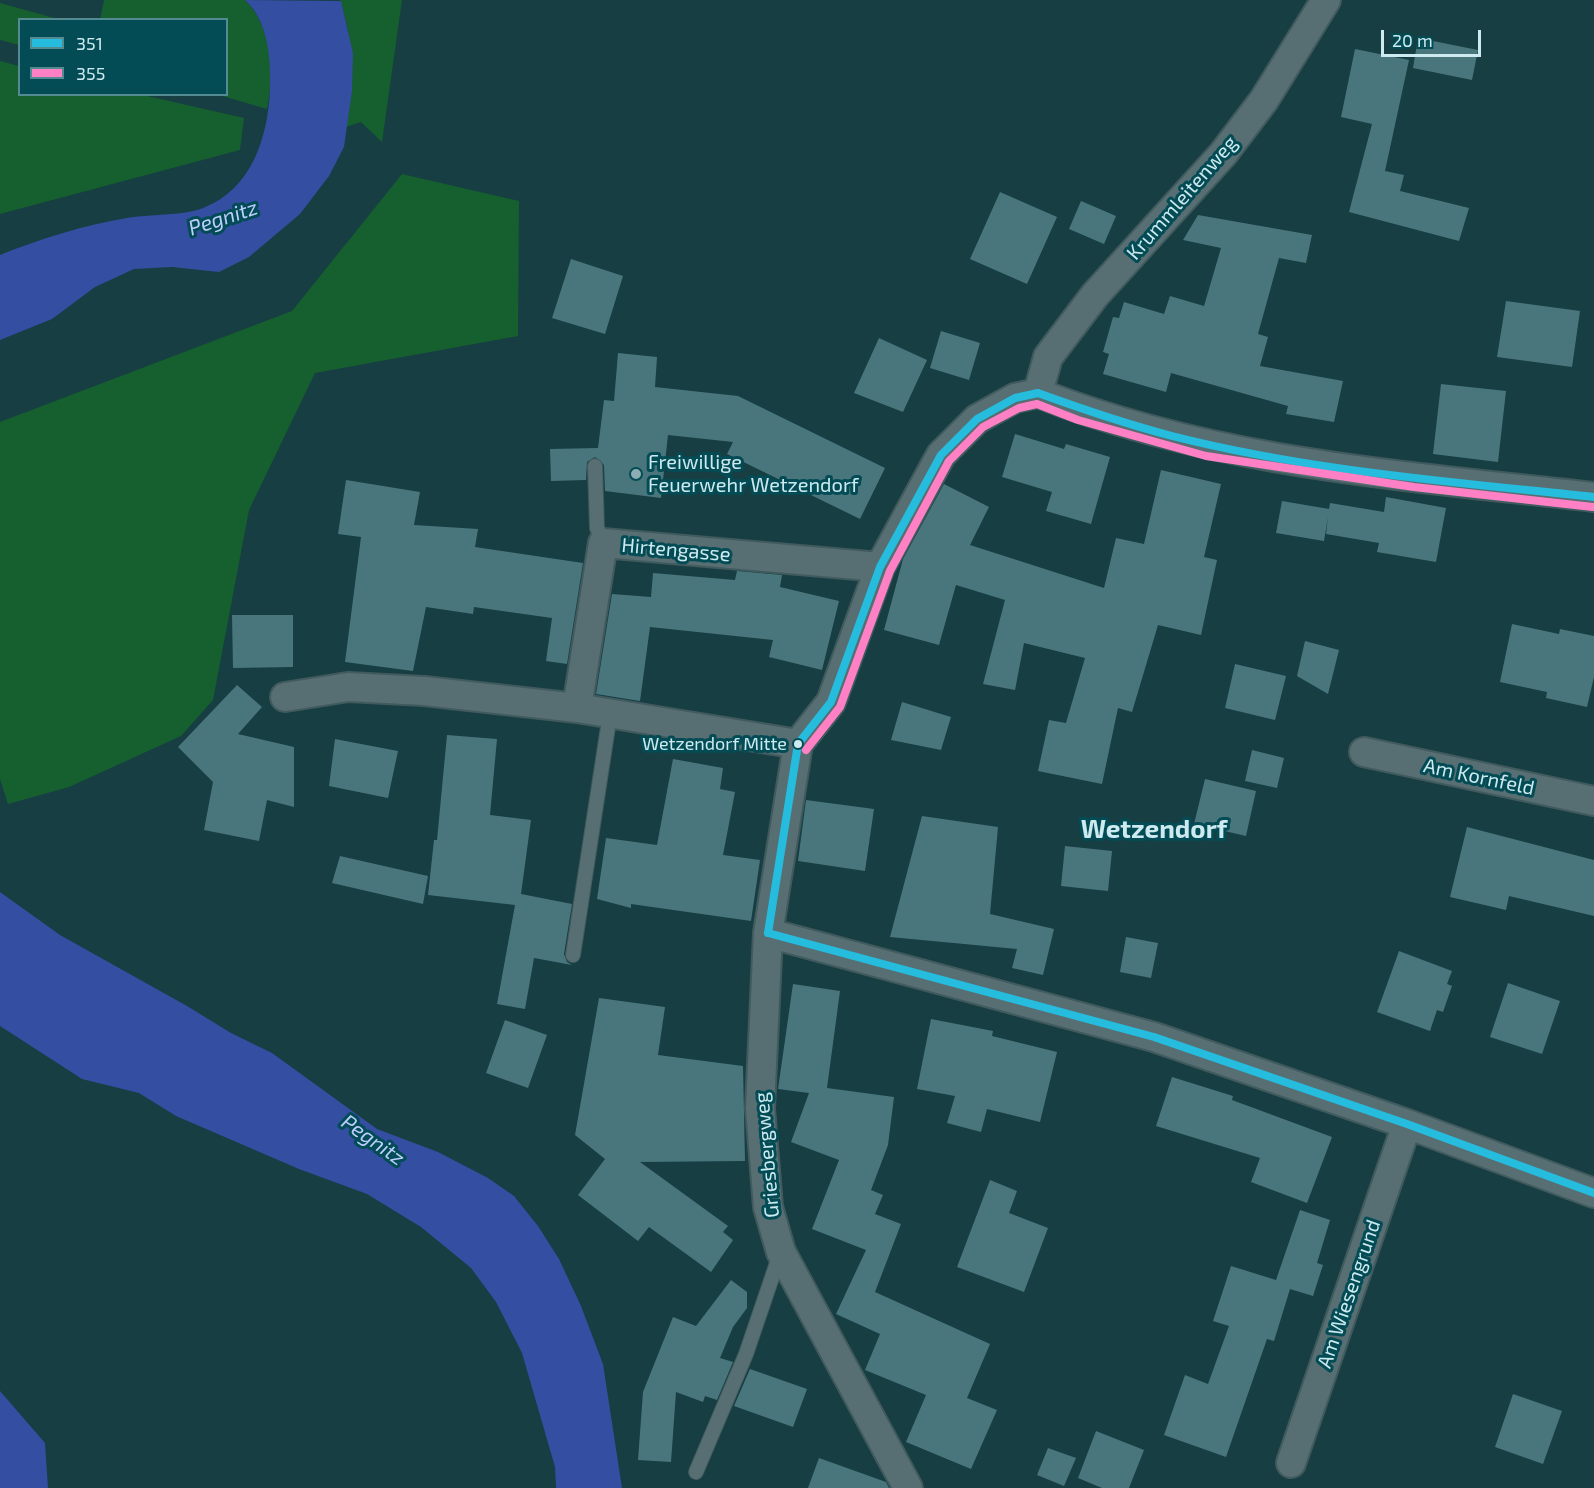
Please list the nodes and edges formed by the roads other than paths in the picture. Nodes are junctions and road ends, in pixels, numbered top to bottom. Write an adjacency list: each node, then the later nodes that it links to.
1 (1326, 0): 2 (street, Krummleitenweg)
2 (1038, 393): 4 (street); 6 (street)
3 (596, 466): 5 (lane)
4 (1594, 497)
5 (603, 543): 6 (street, Hirtengasse); 8 (street, Hirtengasse)
6 (880, 567): 10 (street)
7 (285, 697): 8 (street)
8 (577, 708): 9 (street)
9 (610, 714): 10 (street); 14 (lane)
10 (798, 744): 13 (street, Griesbergweg)
11 (1364, 752): 12 (street, Am Kornfeld)
12 (1594, 801)
13 (768, 933): 15 (street); 17 (street, Griesbergweg)
14 (573, 955)
15 (1407, 1124): 16 (street); 18 (street, Am Wiesengrund)
16 (1594, 1193)
17 (781, 1252): 19 (lane); 20 (street, Griesbergweg)
18 (1291, 1463)
19 (696, 1472)
20 (908, 1488)

